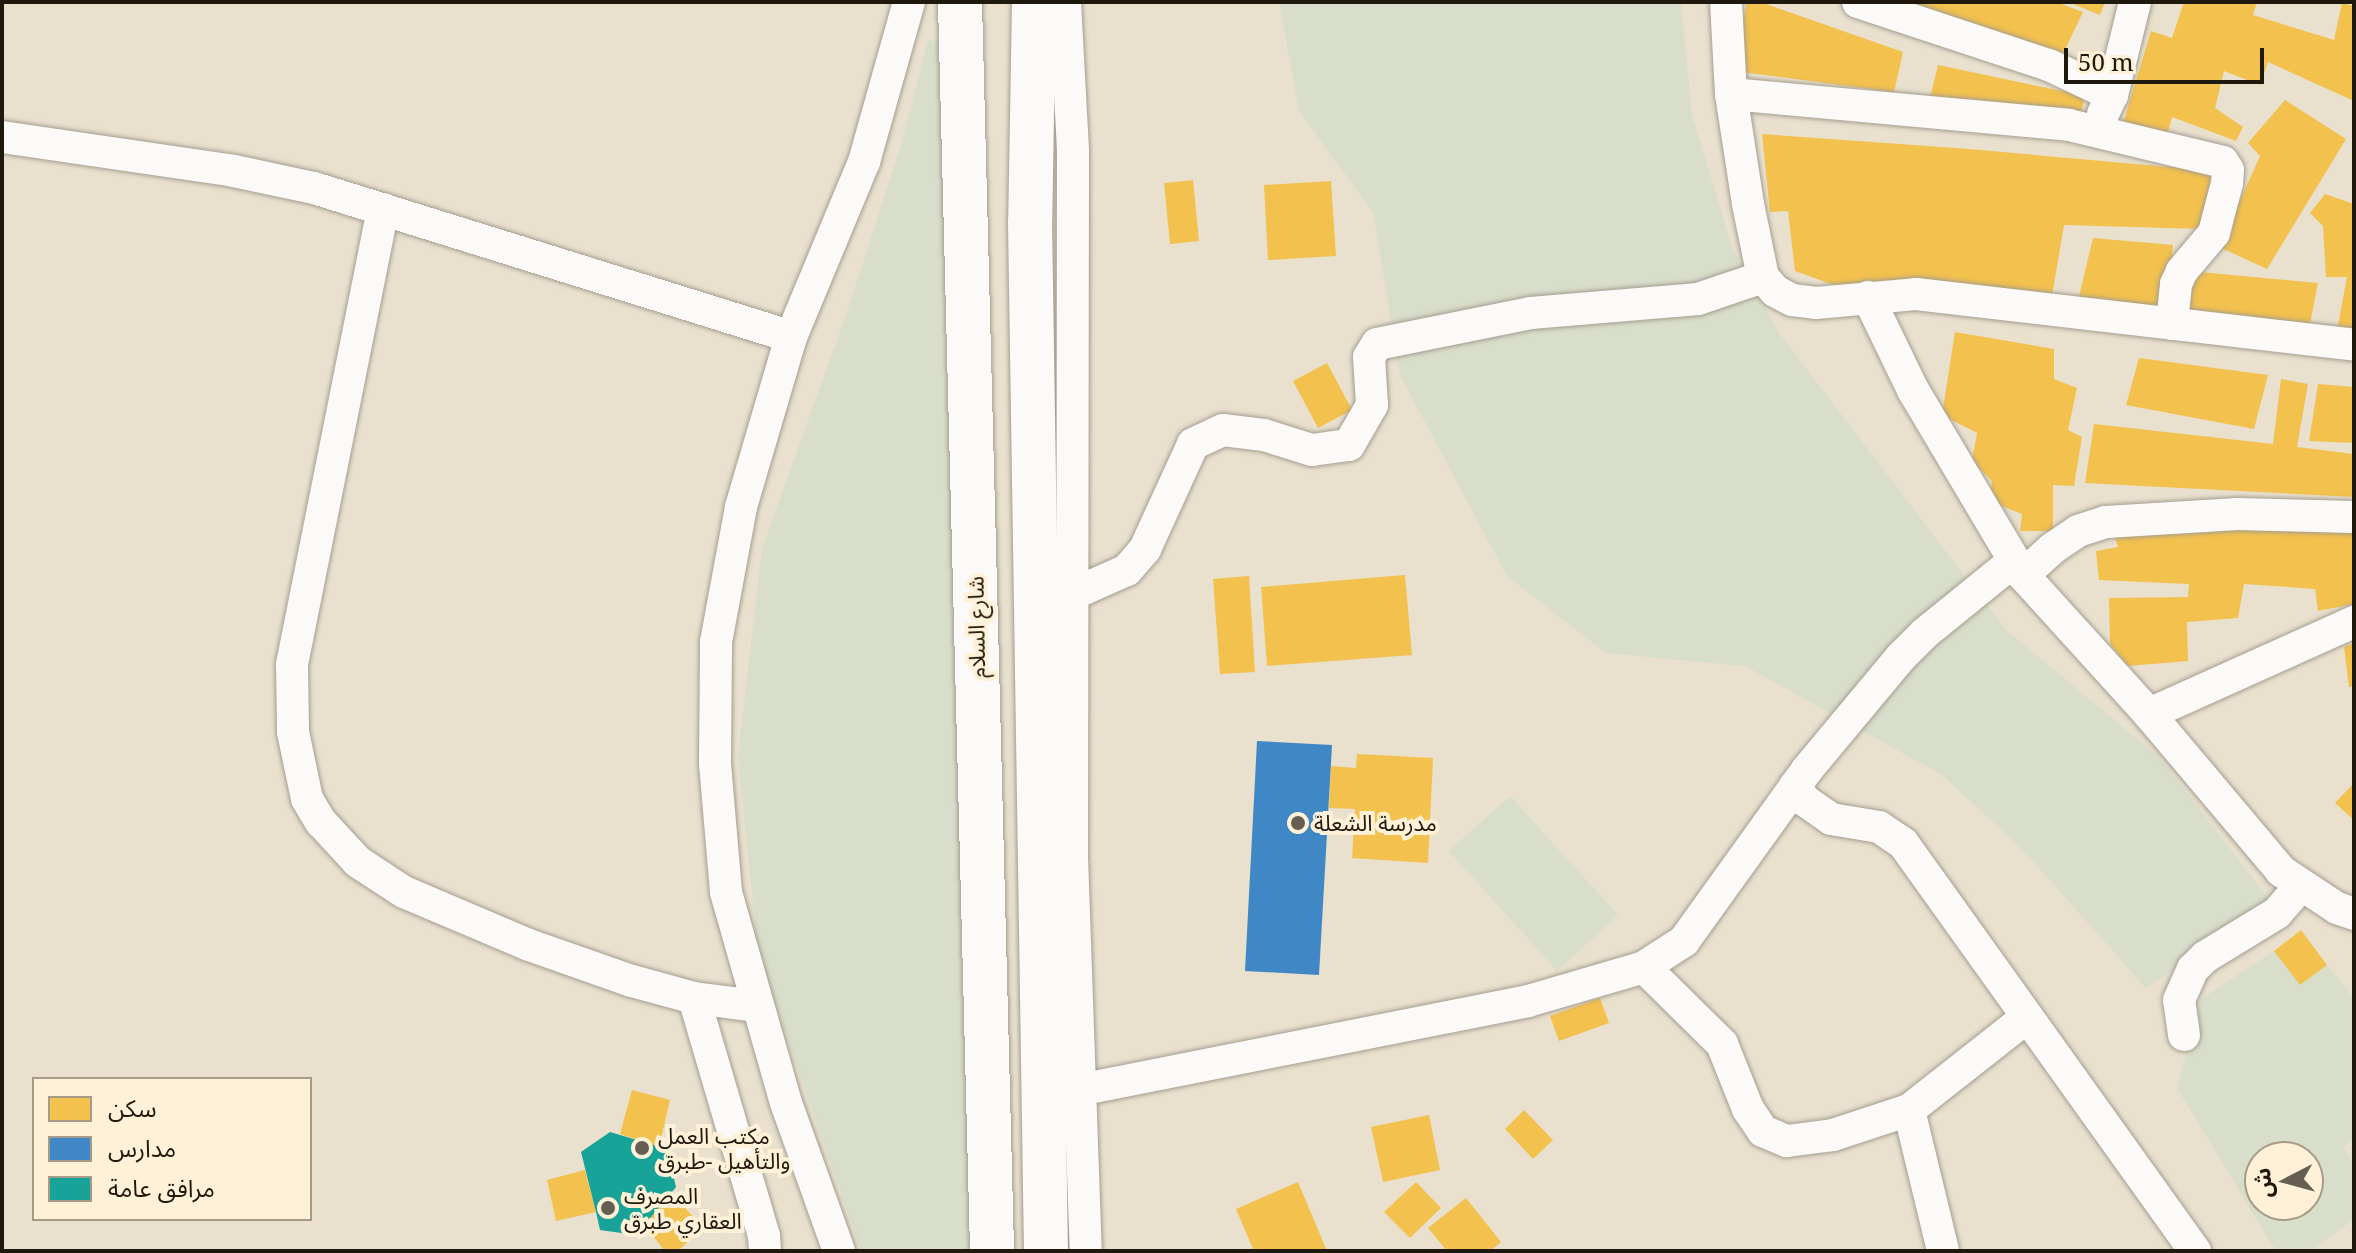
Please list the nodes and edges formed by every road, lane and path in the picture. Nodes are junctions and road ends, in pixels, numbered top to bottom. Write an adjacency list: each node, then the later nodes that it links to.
1 (909, 2): 16 (street)
2 (960, 2): 35 (highway, شارع السلام)
3 (1034, 2): 36 (highway)
4 (1065, 2): 20 (street)
5 (1726, 2): 8 (street)
6 (1858, 2): 9 (street)
7 (2135, 2): 9 (street)
8 (1731, 94): 10 (street); 13 (street)
9 (2112, 95): 10 (street)
10 (2096, 130): 15 (street)
11 (2, 137): 12 (street)
12 (383, 209): 16 (street); 27 (street)
13 (1763, 277): 14 (street); 20 (street)
14 (1868, 297): 15 (street); 19 (street)
15 (2172, 324): 17 (street)
16 (791, 337): 28 (street)
17 (2354, 345)
18 (2354, 517): 19 (street)
19 (2019, 568): 22 (street); 23 (street)
20 (1073, 594): 31 (street)
21 (2354, 622): 22 (street)
22 (2149, 714): 24 (street)
23 (1795, 786): 26 (street); 29 (street)
24 (2301, 885): 25 (street); 30 (street)
25 (2354, 914)
26 (1644, 967): 31 (street); 32 (street)
27 (694, 998): 28 (street); 33 (street)
28 (757, 1006): 34 (street)
29 (2026, 1018): 32 (street); 39 (street)
30 (2184, 1035)
31 (1079, 1090): 37 (street)
32 (1909, 1110): 38 (street)
33 (765, 1251)
34 (839, 1251)
35 (992, 1251)
36 (1046, 1251)
37 (1086, 1251)
38 (1943, 1251)
39 (2195, 1251)

